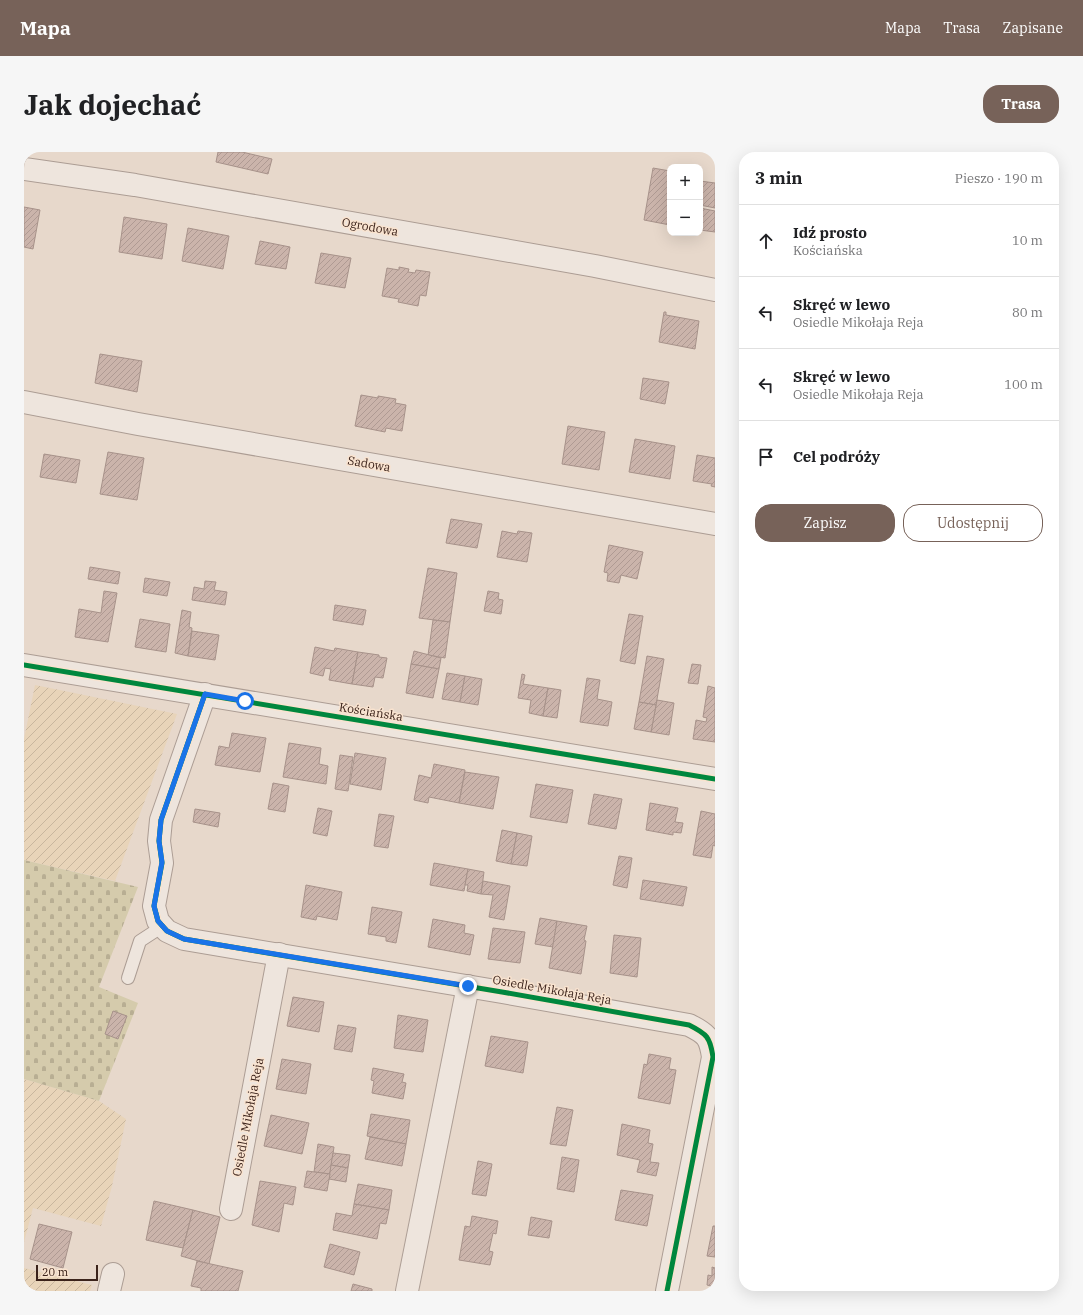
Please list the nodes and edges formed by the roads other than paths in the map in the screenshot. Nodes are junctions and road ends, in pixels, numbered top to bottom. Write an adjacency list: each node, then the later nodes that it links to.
1 (24, 168): 2 (street, Ogrodowa)
2 (715, 290)
3 (24, 402): 4 (street, Sadowa)
4 (715, 524)
5 (24, 665): 6 (street, Kościańska)
6 (205, 694): 7 (street, Kościańska); 8 (street)
7 (715, 779)
8 (163, 926): 9 (street, Osiedle Mikołaja Reja); 10 (lane)
9 (279, 954): 11 (street, Osiedle Mikołaja Reja); 12 (street, Osiedle Mikołaja Reja)
10 (128, 978)
11 (468, 986): 13 (street); 14 (street, Osiedle Mikołaja Reja)
12 (231, 1209)
13 (407, 1291)
14 (667, 1291)

